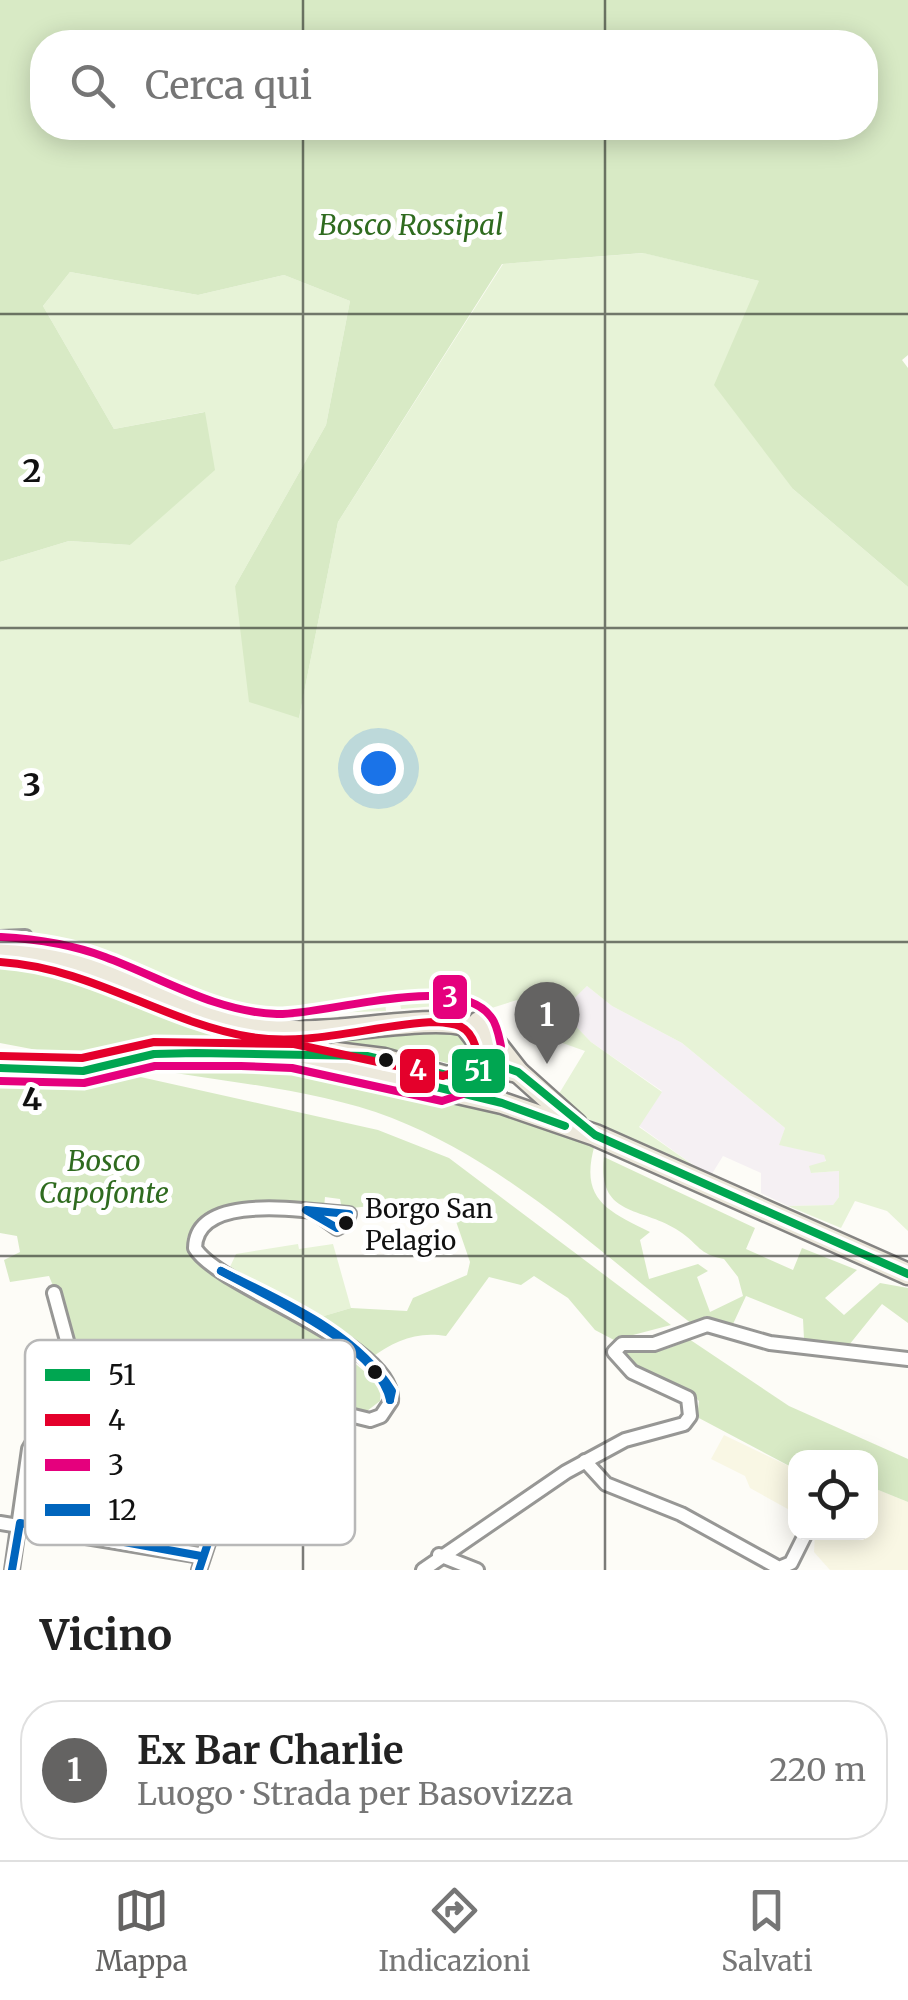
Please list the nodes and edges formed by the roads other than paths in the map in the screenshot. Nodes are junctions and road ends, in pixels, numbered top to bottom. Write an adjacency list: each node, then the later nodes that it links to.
1 (0, 938): 2 (street)
2 (29, 949): 3 (main road); 4 (main road)
3 (0, 950)
4 (481, 1034): 6 (main road); 8 (main road); 9 (main road)
5 (294, 1056): 6 (main road); 7 (main road); 10 (main road)
6 (414, 1067): 8 (main road)
7 (0, 1068)
8 (479, 1070): 9 (main road); 10 (main road); 11 (main road)
9 (518, 1072): 12 (main road)
10 (444, 1089): 11 (main road)
11 (502, 1103): 12 (main road)
12 (595, 1135): 14 (main road)
13 (316, 1213): 17 (street)
14 (908, 1274)
15 (54, 1293): 16 (street)
16 (67, 1340)
17 (337, 1340)
18 (355, 1353): 20 (street)
19 (908, 1359): 21 (street)
20 (355, 1416)
21 (585, 1461): 29 (street); 31 (street)
22 (25, 1484): 23 (street)
23 (24, 1490): 25 (street)
24 (0, 1523): 25 (street)
25 (20, 1523): 26 (street); 32 (street)
26 (25, 1524)
27 (802, 1540): 31 (street)
28 (119, 1545): 30 (street)
29 (440, 1555): 33 (street); 34 (street)
30 (200, 1563)
31 (786, 1569)
32 (12, 1570)
33 (423, 1570)
34 (477, 1570)

